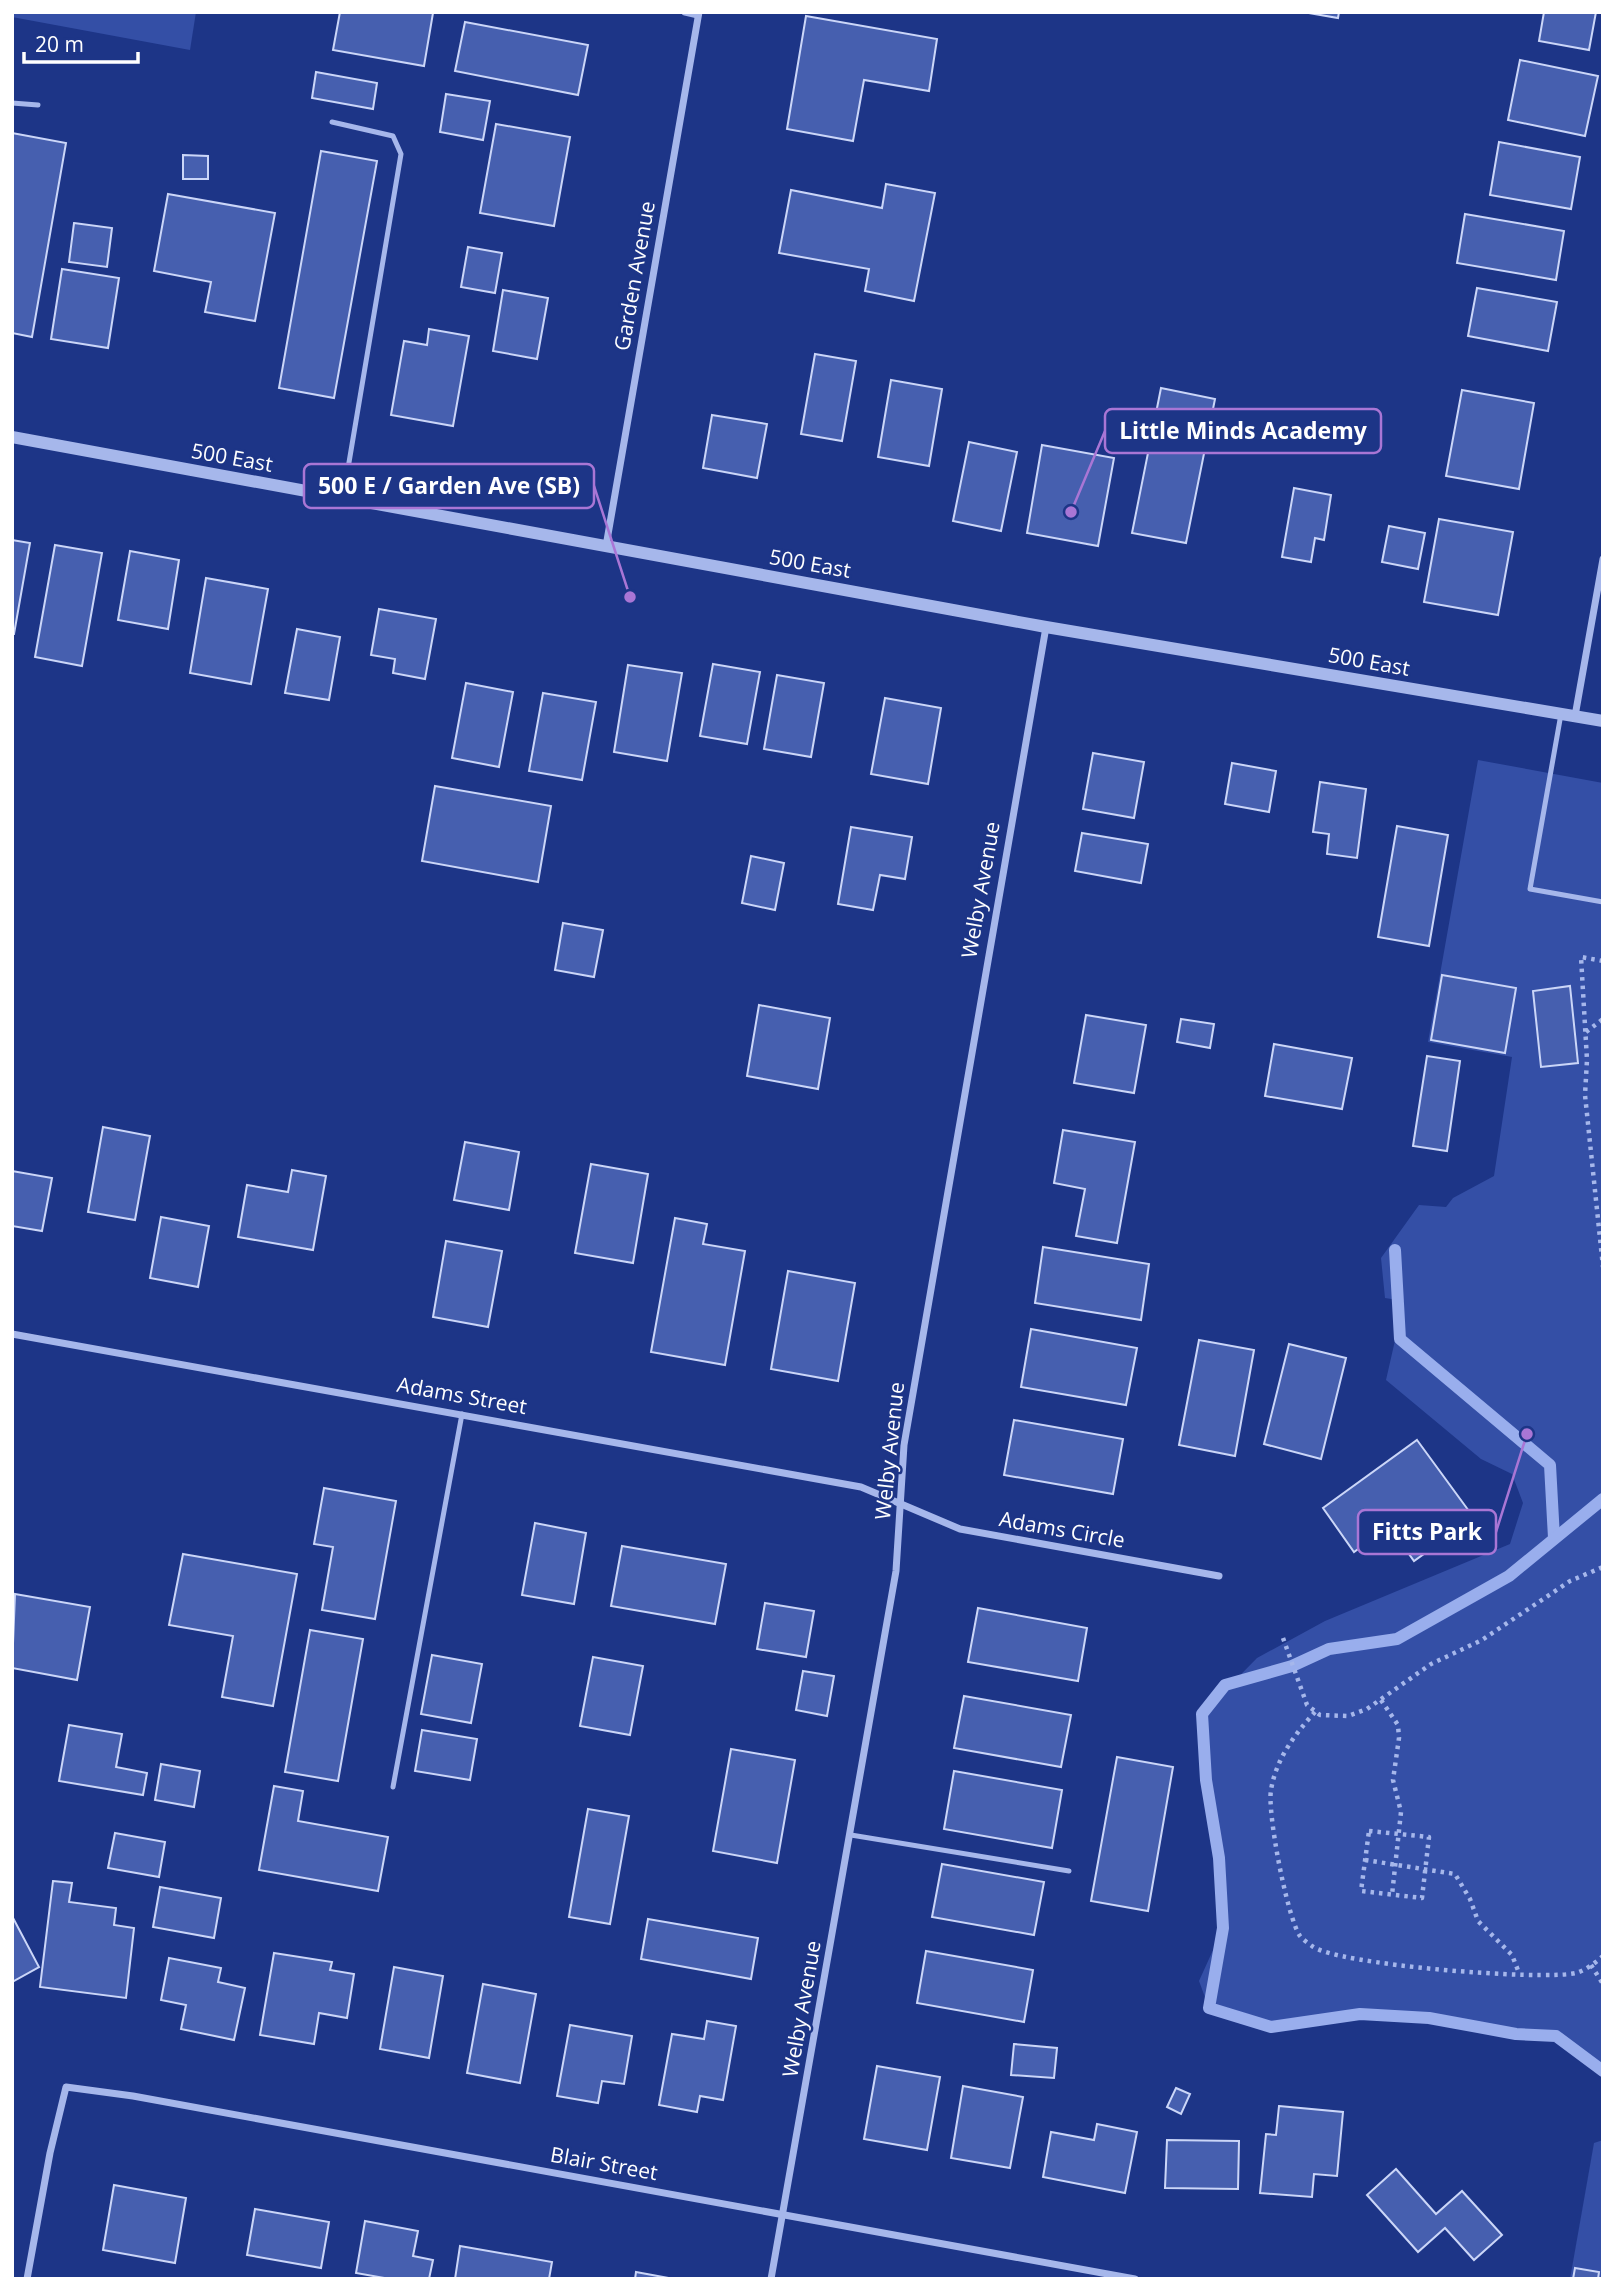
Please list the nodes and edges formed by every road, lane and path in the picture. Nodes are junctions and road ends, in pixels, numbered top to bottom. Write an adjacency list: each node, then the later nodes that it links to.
1 (685, 12): 2 (street)
2 (699, 13): 8 (street, Garden Avenue)
3 (12, 103): 4 (lane)
4 (38, 105)
5 (332, 122): 7 (lane)
6 (12, 438): 7 (street, 500 East)
7 (344, 498): 8 (street, 500 East)
8 (606, 546): 10 (street, 500 East)
9 (1603, 559): 12 (street)
10 (1046, 626): 11 (street, 500 East); 22 (street, Welby Avenue)
11 (1561, 714): 12 (street, 500 East); 14 (lane)
12 (1575, 716): 13 (street, 500 East)
13 (1603, 721)
14 (1603, 902)
15 (1603, 961): 17 (path)
16 (1603, 1019): 17 (path)
17 (1586, 1032): 18 (path)
18 (1600, 1214): 19 (path)
19 (1603, 1267)
20 (12, 1334): 21 (street, Adams Street)
21 (462, 1414): 22 (street, Adams Street); 28 (lane)
22 (901, 1506): 24 (street, Adams Circle); 30 (street, Welby Avenue)
23 (1603, 1567): 26 (path)
24 (1219, 1576)
25 (1283, 1638): 27 (path)
26 (1381, 1700): 27 (path); 29 (path)
27 (1315, 1712): 38 (path)
28 (393, 1787)
29 (1399, 1834): 31 (path); 32 (path); 33 (path)
30 (851, 1835): 34 (lane); 40 (street, Welby Avenue)
31 (1366, 1860): 32 (path); 35 (path)
32 (1396, 1864): 33 (path); 35 (path)
33 (1425, 1868): 35 (path); 38 (path)
34 (1069, 1871)
35 (1392, 1895)
36 (1603, 1956): 37 (path)
37 (1591, 1965): 38 (path); 39 (path)
38 (1519, 1973)
39 (1603, 1984)
40 (783, 2215): 41 (street, Blair Street); 42 (street, Welby Avenue); 43 (street, Blair Street)
41 (27, 2279)
42 (771, 2279)
43 (1135, 2279)

